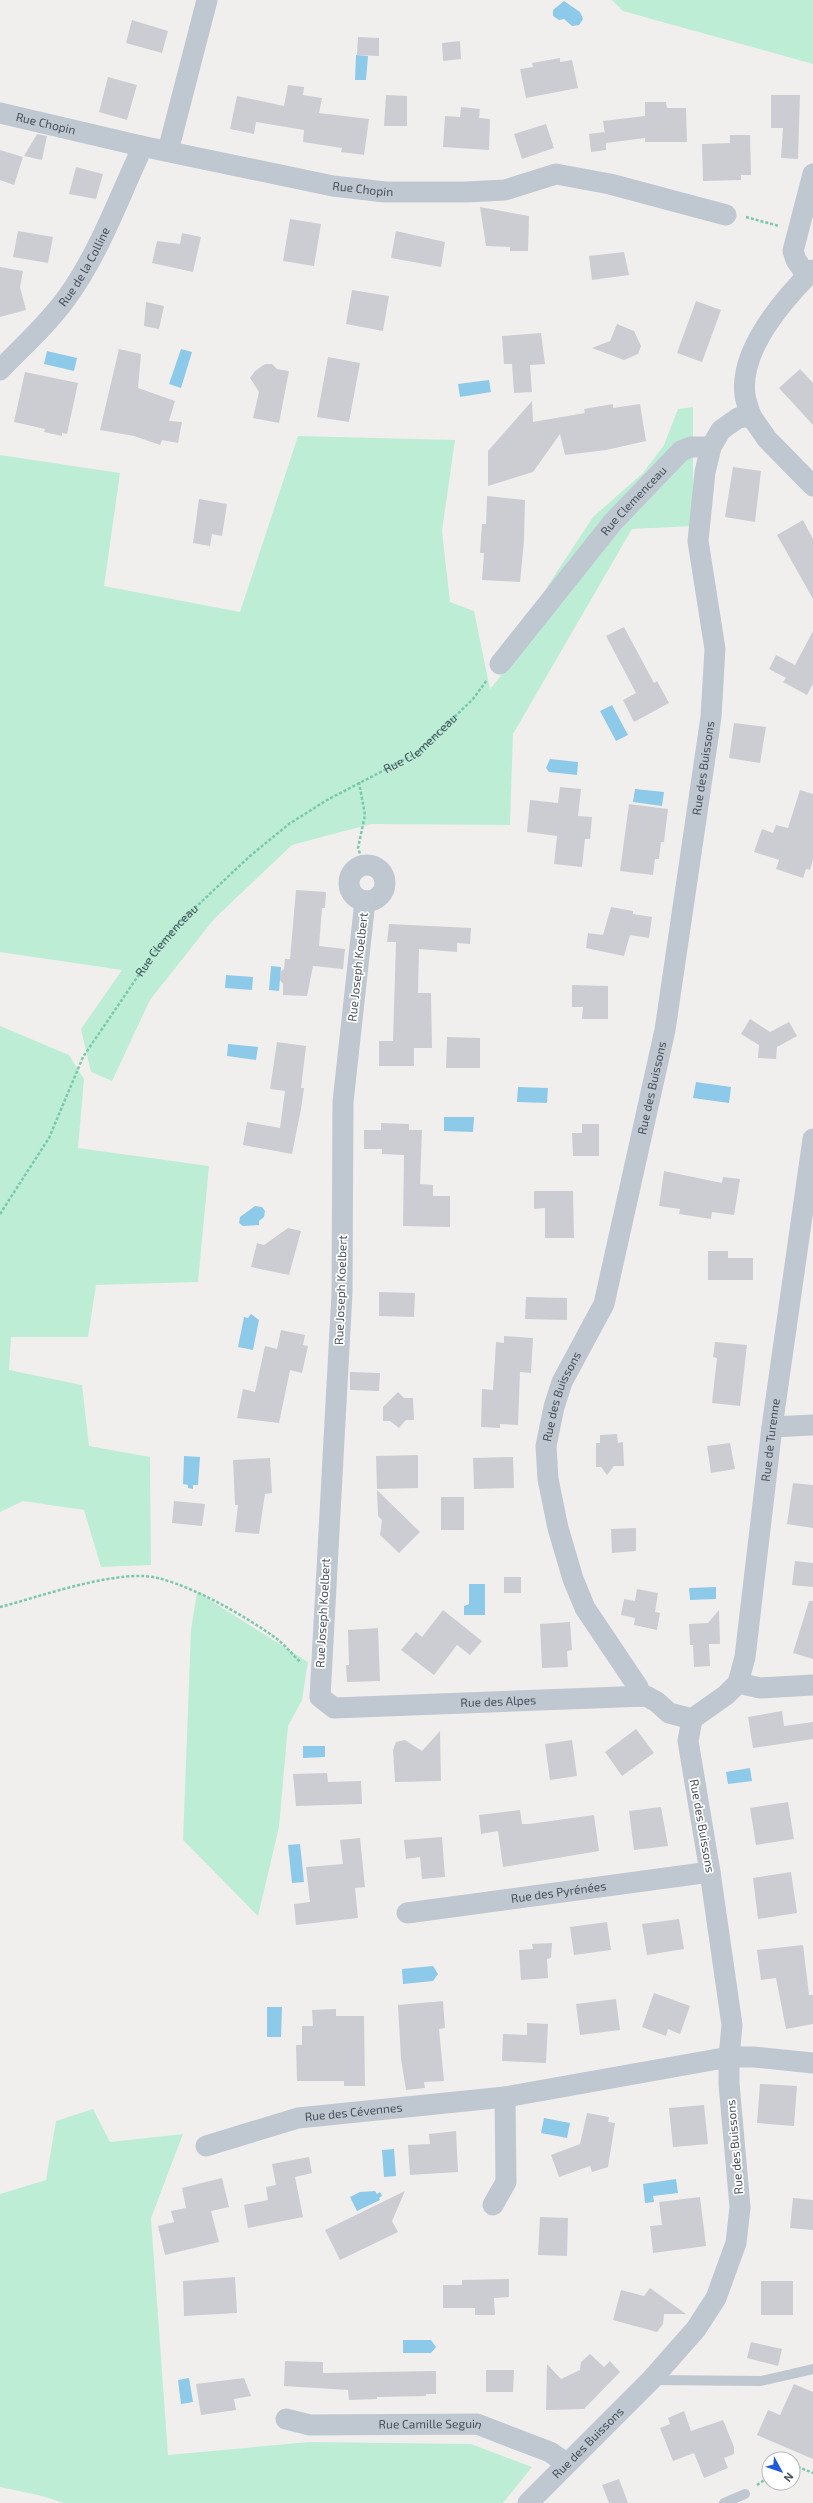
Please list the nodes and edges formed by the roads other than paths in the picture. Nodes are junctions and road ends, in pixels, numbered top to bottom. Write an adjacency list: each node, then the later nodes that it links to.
1 (206, 0): 4 (street)
2 (0, 113): 3 (street, Rue Chopin)
3 (141, 146): 4 (street, Rue Chopin); 8 (street, Rue de la Colline)
4 (168, 151): 6 (street, Rue Chopin)
5 (813, 174): 7 (street)
6 (733, 215)
7 (810, 273): 9 (street)
8 (0, 370)
9 (751, 416): 10 (street); 11 (street)
10 (711, 447): 12 (street, Rue Clemenceau); 20 (street, Rue des Buissons)
11 (813, 486)
12 (500, 664)
13 (365, 901): 13 (street, Rue Joseph Koelbert); 17 (street, Rue Joseph Koelbert)
14 (813, 1139): 16 (street, Rue de Turenne)
15 (813, 1424): 16 (street)
16 (772, 1427): 18 (street, Rue de Turenne)
17 (319, 1679): 20 (street, Rue des Alpes)
18 (738, 1683): 19 (street); 21 (street)
19 (813, 1685)
20 (640, 1696): 21 (street, Rue des Alpes)
21 (692, 1718): 22 (street, Rue des Buissons)
22 (710, 1872): 23 (street, Rue des Pyrénées); 24 (street, Rue des Buissons)
23 (407, 1913)
24 (728, 2057): 25 (street, Rue des Cévennes); 26 (street, Rue des Cévennes); 30 (street, Rue des Buissons)
25 (813, 2063)
26 (505, 2097): 27 (street, Rue des Cévennes); 28 (street)
27 (206, 2146)
28 (493, 2205)
29 (813, 2369): 30 (lane)
30 (651, 2380): 32 (street, Rue des Buissons)
31 (286, 2419): 32 (street, Rue Camille Seguin)
32 (566, 2463): 34 (street, Rue des Buissons)
33 (745, 2494): 35 (lane)
34 (528, 2503)
35 (724, 2503)

